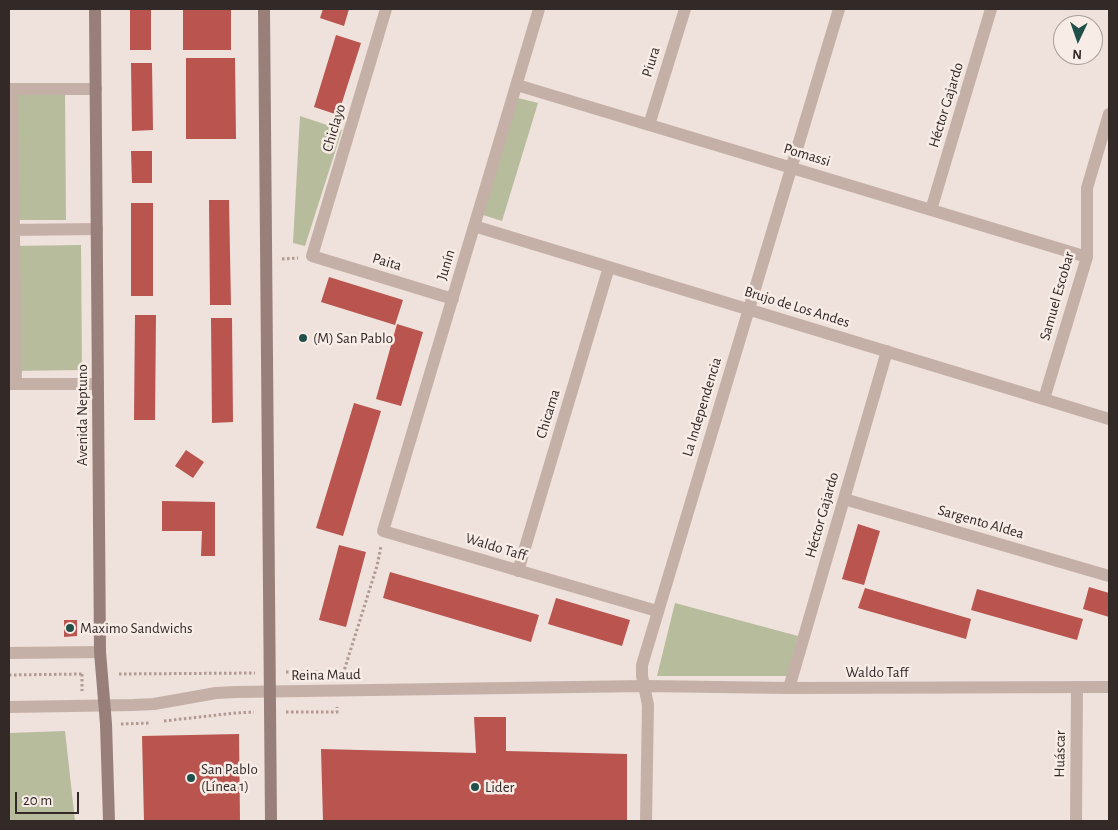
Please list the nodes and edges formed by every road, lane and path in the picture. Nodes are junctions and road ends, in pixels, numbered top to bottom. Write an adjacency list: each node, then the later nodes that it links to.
1 (95, 9): 10 (main road, Avenida Neptuno)
2 (264, 9): 20 (main road)
3 (386, 9): 18 (street, Chiclayo)
4 (540, 9): 8 (street, Junín)
5 (685, 9): 12 (street, Piura)
6 (839, 9): 13 (street, La Independencia)
7 (991, 9): 14 (street, Héctor Gajardo)
8 (517, 84): 12 (street, Pomassi); 15 (street, Junín)
9 (10, 89): 10 (street); 17 (street)
10 (96, 89): 16 (main road, Avenida Neptuno)
11 (1109, 114): 19 (street, Samuel Escobar)
12 (649, 125): 13 (street, Pomassi)
13 (791, 167): 14 (street, Pomassi); 23 (street, La Independencia)
14 (931, 210): 19 (street, Pomassi)
15 (474, 226): 21 (street, Brujo de Los Andes); 22 (street, Junín)
16 (97, 228): 17 (street); 26 (main road, Avenida Neptuno)
17 (12, 230): 25 (street)
18 (312, 256): 20 (path); 22 (street, Paita)
19 (1087, 257): 27 (street, Samuel Escobar)
20 (266, 260): 36 (main road)
21 (610, 267): 23 (street, Brujo de Los Andes); 31 (street, Chicama)
22 (453, 299): 30 (street, Junín)
23 (748, 309): 24 (street, Brujo de Los Andes); 33 (street, La Independencia)
24 (887, 351): 27 (street, Brujo de Los Andes); 29 (street, Héctor Gajardo)
25 (13, 384): 26 (street)
26 (98, 384): 34 (main road, Avenida Neptuno)
27 (1044, 399): 28 (street, Brujo de Los Andes)
28 (1109, 419)
29 (844, 499): 32 (street, Sargento Aldea); 41 (street, Héctor Gajardo)
30 (383, 531): 31 (street, Waldo Taff); 44 (path)
31 (518, 571): 33 (street, Waldo Taff)
32 (1109, 576)
33 (657, 611): 39 (street, La Independencia)
34 (100, 652): 35 (street); 37 (main road, Avenida Neptuno)
35 (9, 653)
36 (270, 672): 37 (path); 43 (path); 45 (main road)
37 (102, 674): 38 (path); 46 (main road, Avenida Neptuno)
38 (9, 675)
39 (644, 686): 41 (street, Waldo Taff); 44 (street, Reina Maud); 52 (street, La Independencia)
40 (1109, 687): 42 (street, Waldo Taff)
41 (789, 688): 42 (street, Waldo Taff)
42 (1077, 688): 53 (street, Huáscar)
43 (305, 691): 44 (street, Reina Maud); 45 (street, Reina Maud); 49 (path)
44 (337, 691): 49 (path)
45 (270, 692): 46 (street, Reina Maud); 48 (main road)
46 (104, 706): 47 (street, Reina Maud); 50 (main road, Avenida Neptuno)
47 (9, 707)
48 (270, 712): 49 (path); 51 (main road)
49 (305, 712)
50 (109, 821)
51 (271, 821)
52 (646, 821)
53 (1076, 821)

